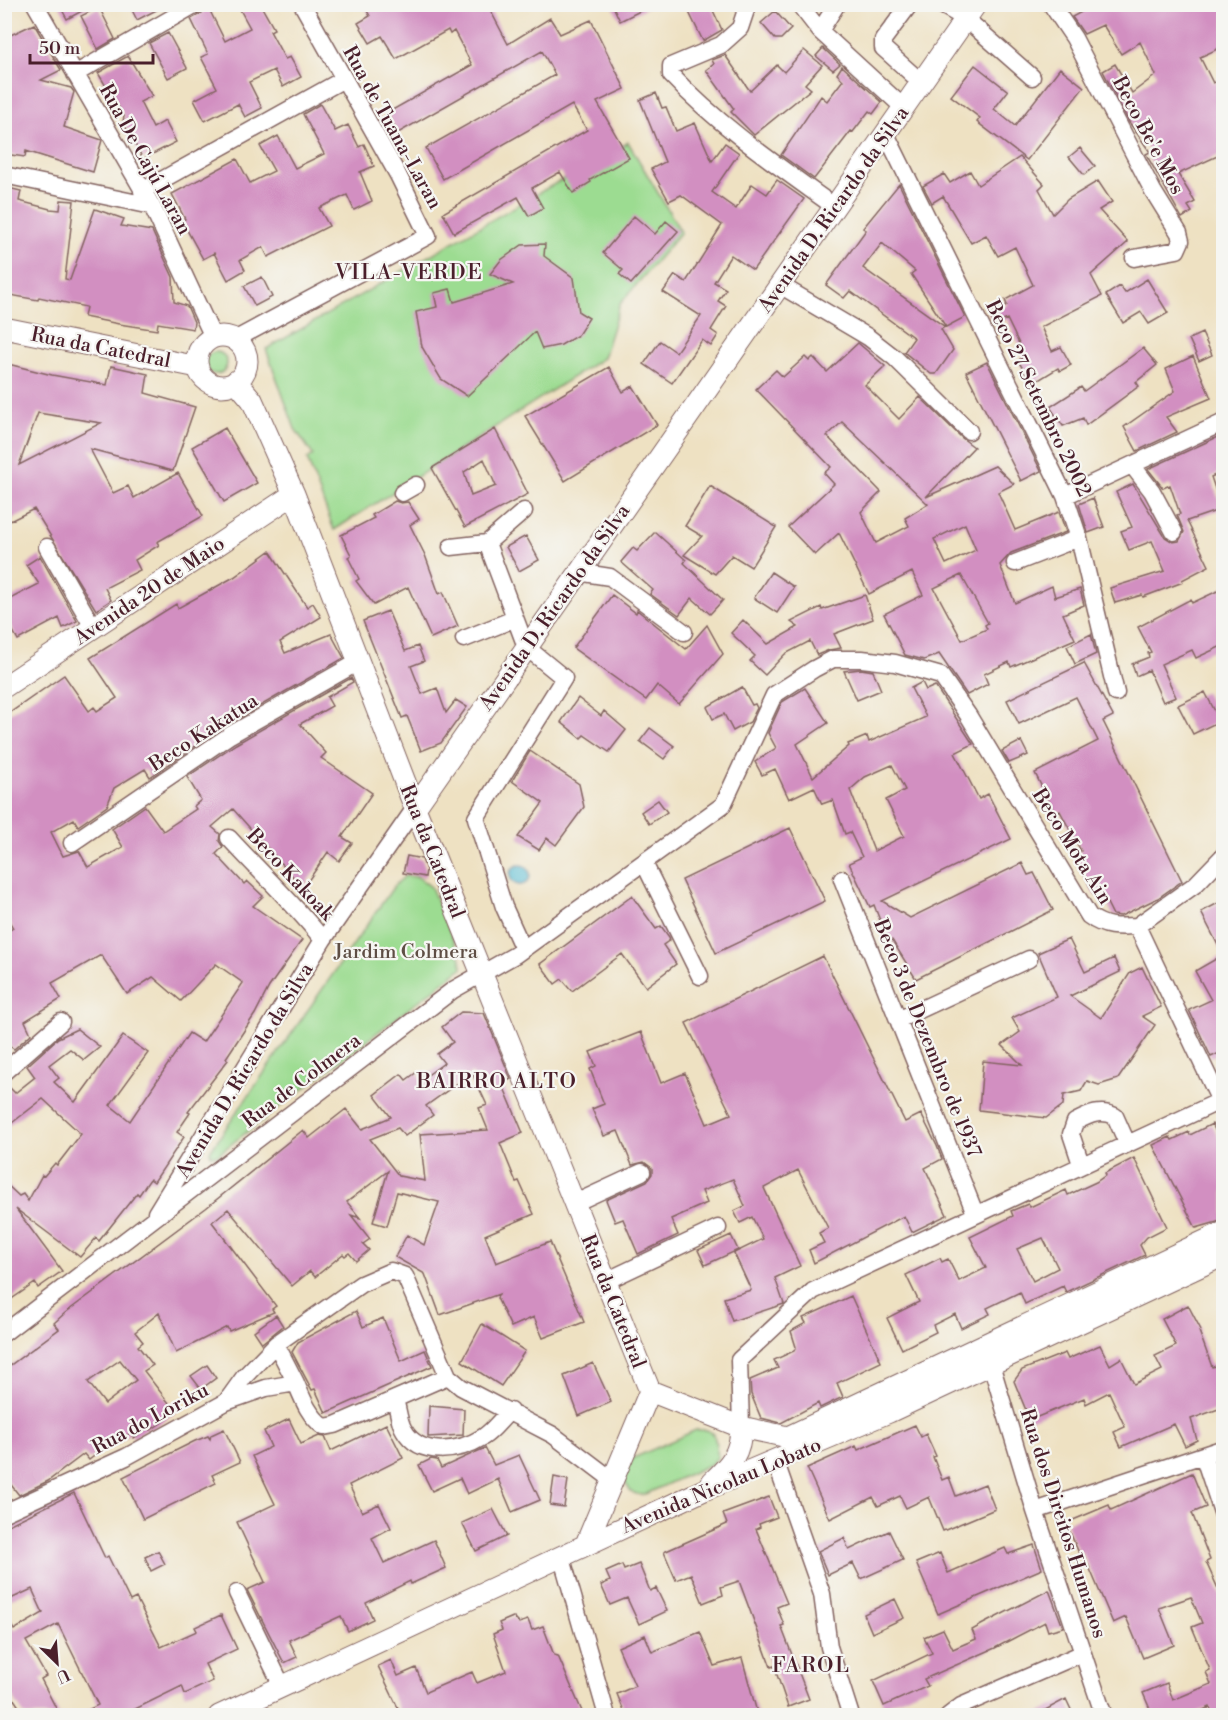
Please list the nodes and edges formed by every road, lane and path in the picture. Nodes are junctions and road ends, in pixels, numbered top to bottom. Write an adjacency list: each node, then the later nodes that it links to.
1 (35, 4): 12 (street, Rua De Cajú Laran)
2 (196, 4): 12 (street)
3 (302, 4): 14 (street, Rua de Tuana-Laran)
4 (748, 4): 21 (street)
5 (799, 4): 11 (street)
6 (837, 4): 11 (street)
7 (910, 4): 15 (street)
8 (940, 4): 10 (street)
9 (1051, 4): 22 (street, Beco Be'e Mos)
10 (971, 12): 13 (street); 15 (main road, Avenida D. Ricardo da Silva)
11 (820, 31): 16 (street)
12 (75, 74): 19 (street, Rua De Cajú Laran)
13 (1032, 77)
14 (344, 79): 19 (street); 26 (street, Rua de Tuana-Laran)
15 (922, 83): 16 (main road, Avenida D. Ricardo da Silva)
16 (904, 108): 17 (main road, Avenida D. Ricardo da Silva)
17 (886, 136): 21 (main road, Avenida D. Ricardo da Silva); 33 (street, Beco 27 Setembro 2002)
18 (4, 175): 20 (street)
19 (142, 191): 20 (street, Rua De Cajú Laran)
20 (152, 206): 25 (street, Rua De Cajú Laran)
21 (835, 207): 23 (main road, Avenida D. Ricardo da Silva)
22 (1134, 258)
23 (780, 285): 30 (street); 41 (main road, Avenida D. Ricardo da Silva)
24 (4, 328): 27 (main road, Rua da Catedral)
25 (213, 337): 26 (main road); 27 (main road)
26 (236, 339): 28 (main road)
27 (198, 367): 28 (main road)
28 (237, 381): 32 (main road, Rua da Catedral)
29 (1224, 422): 31 (street)
30 (969, 431)
31 (1132, 465): 33 (street); 35 (street)
32 (294, 494): 43 (main road, Avenida 20 de Maio); 47 (main road, Rua da Catedral)
33 (1065, 496): 36 (street, Beco 27 Setembro 2002)
34 (524, 511): 37 (street)
35 (1174, 532)
36 (1079, 538): 40 (street); 49 (street, Beco 27 Setembro 2002)
37 (487, 543): 39 (street); 42 (street)
38 (47, 547): 43 (street)
39 (451, 547)
40 (1015, 564)
41 (578, 572): 44 (street); 46 (main road, Avenida D. Ricardo da Silva)
42 (514, 619): 45 (street); 46 (street)
43 (93, 627): 48 (main road, Avenida 20 de Maio)
44 (684, 632)
45 (464, 639)
46 (526, 647): 51 (main road, Avenida D. Ricardo da Silva); 59 (street)
47 (360, 661): 51 (main road, Rua da Catedral); 53 (street, Beco Kakatua)
48 (4, 687)
49 (1116, 693)
50 (774, 695): 55 (street, Rua de Colmera); 57 (street, Beco Mota Ain)
51 (414, 808): 58 (street, Avenida D. Ricardo da Silva); 61 (main road, Rua da Catedral)
52 (229, 837): 58 (street, Beco Kakoak)
53 (72, 843)
54 (1224, 855): 57 (street)
55 (644, 863): 59 (street, Rua de Colmera); 62 (street)
56 (842, 879): 63 (street, Beco 3 de Dezembro de 1937)
57 (1137, 926): 66 (street)
58 (323, 940): 72 (street, Avenida D. Ricardo da Silva)
59 (523, 950): 61 (street, Rua de Colmera)
60 (1029, 959): 63 (street)
61 (483, 972): 70 (main road, Rua da Catedral); 72 (street, Rua de Colmera)
62 (700, 976)
63 (898, 1020): 71 (street, Beco 3 de Dezembro de 1937)
64 (61, 1022): 65 (street)
65 (4, 1072)
66 (1222, 1100): 67 (street)
67 (1127, 1143): 68 (street); 68 (street)
68 (1081, 1164): 71 (street)
69 (642, 1172): 70 (street)
70 (575, 1203): 76 (main road, Rua da Catedral)
71 (975, 1213): 86 (street)
72 (151, 1222): 77 (street, Rua de Colmera)
73 (718, 1228): 76 (street)
74 (1224, 1232): 79 (main road, Avenida Nicolau Lobato)
75 (1224, 1255): 79 (main road, Avenida Nicolau Lobato)
76 (606, 1281): 82 (main road, Rua da Catedral)
77 (4, 1333)
78 (276, 1344): 80 (street, Rua do Loriku); 81 (street); 84 (street, Rua do Loriku)
79 (988, 1354): 86 (main road, Avenida Nicolau Lobato); 89 (main road, Avenida Nicolau Lobato); 92 (street, Rua dos Direitos Humanos)
80 (448, 1376): 83 (street); 85 (street)
81 (296, 1383): 83 (street); 84 (street)
82 (650, 1391): 86 (main road); 90 (main road)
83 (395, 1399): 85 (street)
84 (226, 1402): 93 (street, Rua do Loriku)
85 (510, 1411): 90 (street)
86 (741, 1427): 89 (main road); 91 (main road)
87 (1224, 1448): 88 (street)
88 (1203, 1455): 92 (street); 94 (street)
89 (775, 1460): 91 (main road, Avenida Nicolau Lobato); 102 (street)
90 (611, 1479): 95 (main road)
91 (704, 1490): 95 (main road, Avenida Nicolau Lobato)
92 (1035, 1511): 98 (street, Rua dos Direitos Humanos)
93 (4, 1513)
94 (1224, 1518)
95 (586, 1544): 96 (main road, Avenida Nicolau Lobato)
96 (561, 1556): 99 (main road, Avenida Nicolau Lobato); 101 (street)
97 (237, 1593): 99 (street)
98 (1083, 1653): 103 (street); 104 (street, Rua dos Direitos Humanos)
99 (282, 1686): 100 (main road, Avenida Nicolau Lobato)
100 (219, 1716)
101 (607, 1716)
102 (851, 1716)
103 (948, 1716)
104 (1104, 1716)

